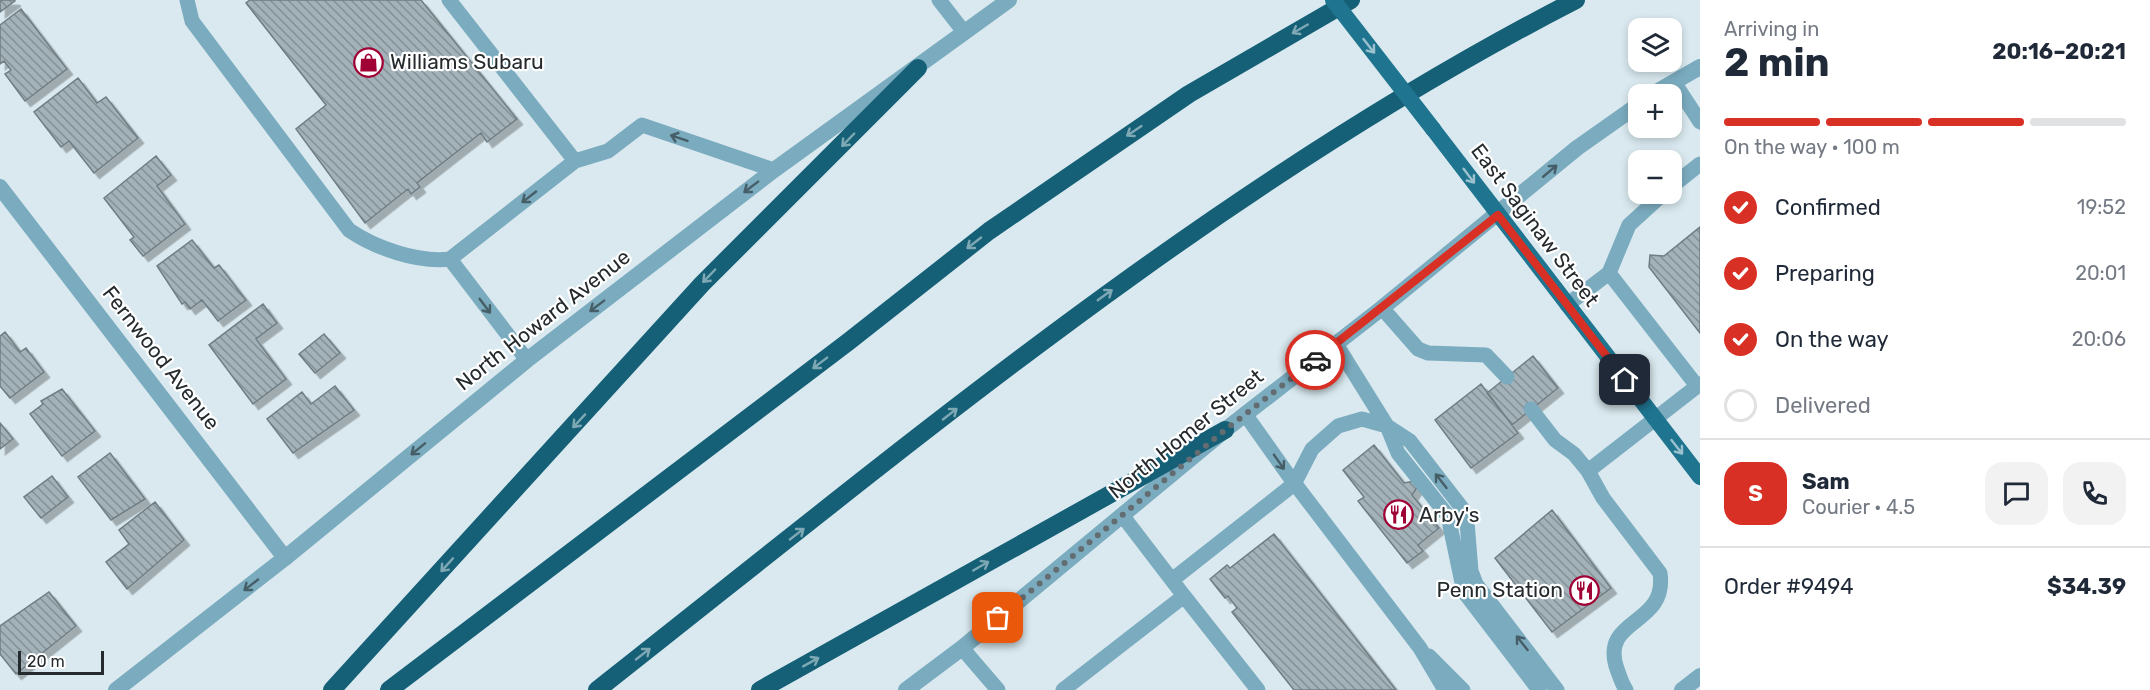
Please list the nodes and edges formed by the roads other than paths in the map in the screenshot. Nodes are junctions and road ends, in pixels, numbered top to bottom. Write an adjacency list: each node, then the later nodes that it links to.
1 (187, 0): 22 (lane)
2 (448, 0): 15 (lane)
3 (939, 0): 8 (lane)
4 (1009, 0): 8 (street, North Howard Avenue)
5 (1333, 0): 21 (main road, East Saginaw Street, one-way to 21, bridge)
6 (1351, 0): 47 (highway, one-way to 47)
7 (1576, 0): 48 (highway, one-way to 7)
8 (964, 32): 10 (street, North Howard Avenue)
9 (1700, 67): 11 (street)
10 (918, 68): 17 (street, North Howard Avenue); 46 (highway, one-way to 46)
11 (1674, 82): 12 (street); 14 (lane)
12 (1670, 84)
13 (1628, 112): 21 (street, North Homer Street, one-way to 13)
14 (1700, 122)
15 (575, 161): 17 (lane, one-way to 15); 22 (lane, one-way to 22)
16 (1700, 164): 18 (lane)
17 (774, 170): 27 (street, North Howard Avenue, one-way to 27)
18 (1682, 178)
19 (0, 186): 39 (street, Fernwood Avenue)
20 (1652, 204): 23 (lane)
21 (1498, 215): 24 (main road, East Saginaw Street); 25 (street, North Homer Street)
22 (450, 259): 27 (lane, one-way to 27)
23 (1609, 273): 24 (lane); 29 (lane)
24 (1567, 304): 32 (main road, East Saginaw Street)
25 (1382, 308): 26 (street, North Homer Street); 28 (lane)
26 (1336, 344): 31 (street, North Homer Street); 33 (lane)
27 (526, 360): 39 (street, North Howard Avenue, one-way to 39)
28 (1507, 377)
29 (1698, 385): 32 (lane)
30 (1531, 409): 35 (lane)
31 (1245, 414): 34 (street, North Homer Street); 37 (lane, one-way to 37)
32 (1654, 418): 35 (lane); 36 (main road, East Saginaw Street, one-way to 36)
33 (1387, 426): 37 (lane); 56 (lane); 57 (lane, one-way to 33)
34 (1225, 430): 38 (street, North Homer Street); 49 (highway, one-way to 34)
35 (1588, 471): 58 (lane)
36 (1700, 477)
37 (1294, 484): 40 (lane); 43 (lane)
38 (1122, 515): 40 (lane); 42 (street, North Homer Street)
39 (285, 558): 45 (street, North Howard Avenue, one-way to 45)
40 (1172, 580): 41 (lane)
41 (1184, 596): 52 (lane); 53 (lane)
42 (962, 648): 50 (street, North Homer Street); 51 (lane)
43 (1420, 648): 54 (lane); 55 (lane)
44 (1700, 676): 59 (street)
45 (116, 690)
46 (332, 690)
47 (389, 690)
48 (597, 690)
49 (760, 690)
50 (906, 690)
51 (998, 690)
52 (1063, 690)
53 (1258, 690)
54 (1445, 690)
55 (1463, 690)
56 (1539, 690)
57 (1557, 690)
58 (1626, 690)
59 (1682, 690)

